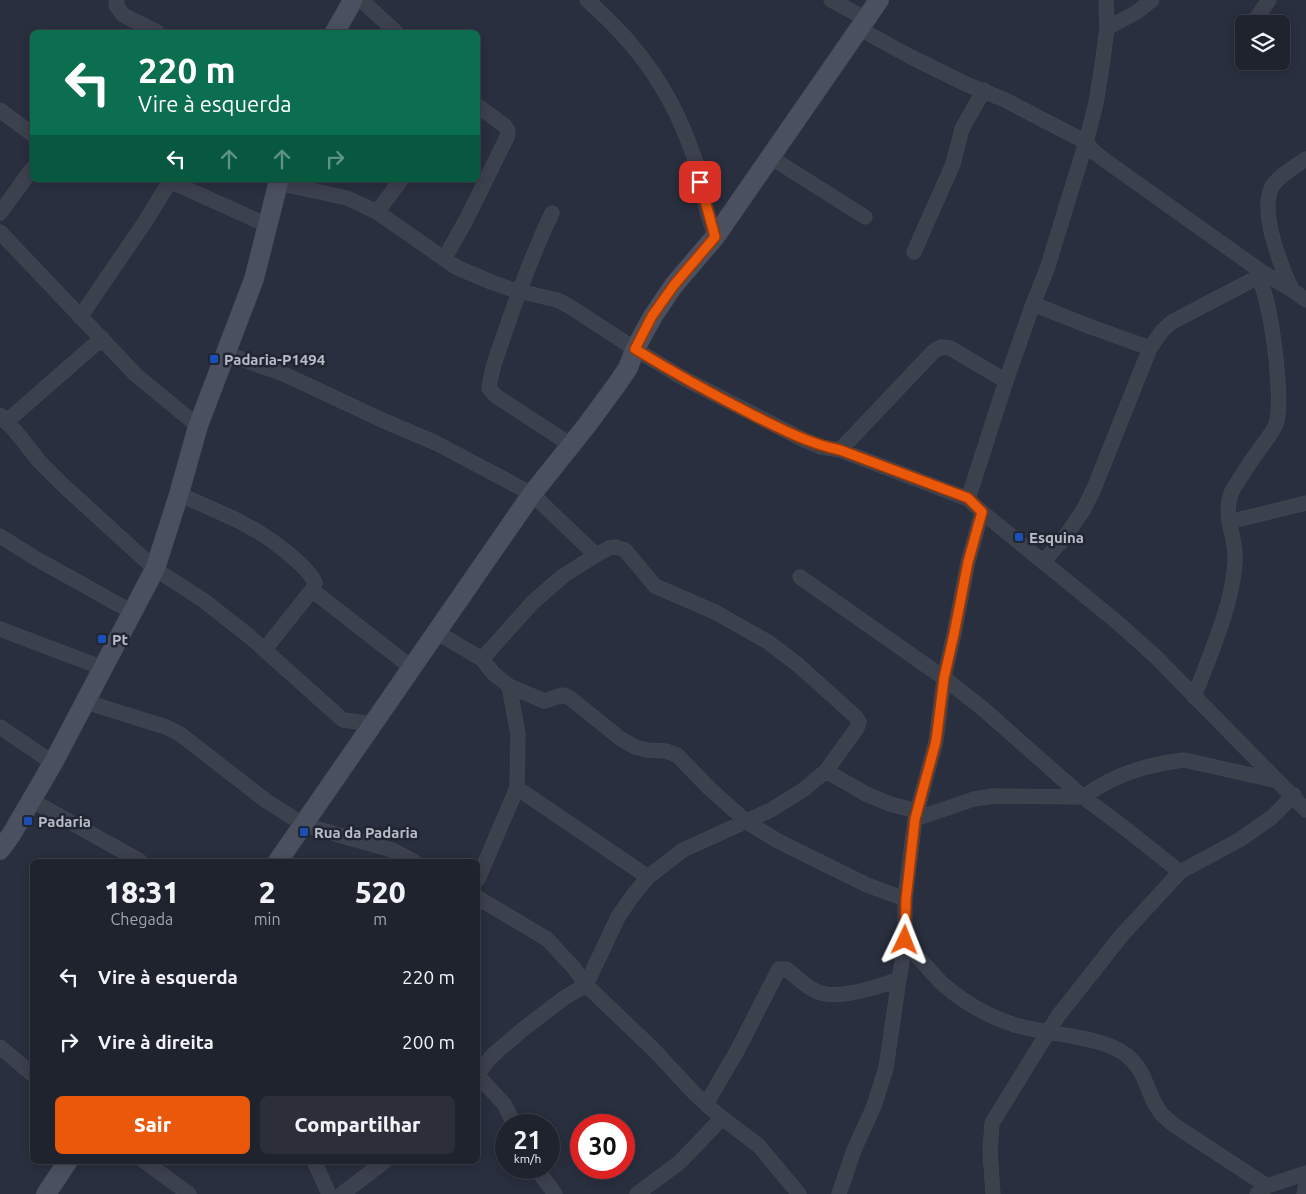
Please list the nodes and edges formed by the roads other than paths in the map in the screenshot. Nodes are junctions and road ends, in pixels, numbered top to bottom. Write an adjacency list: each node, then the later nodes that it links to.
1 (117, 0): 13 (street)
2 (353, 0): 14 (street)
3 (361, 0): 15 (street)
4 (587, 0): 34 (street)
5 (831, 0): 11 (street)
6 (879, 0): 11 (street)
7 (1106, 0): 12 (street)
8 (1152, 0): 12 (street)
9 (1269, 0): 10 (street)
10 (1258, 15)
11 (863, 24): 16 (street); 21 (street)
12 (1107, 28): 20 (street)
13 (153, 30)
14 (336, 30)
15 (394, 30)
16 (984, 90): 20 (street); 35 (street)
17 (480, 107): 36 (street)
18 (0, 110): 19 (street)
19 (30, 132)
20 (1086, 142): 37 (street); 41 (street)
21 (770, 157): 31 (street); 34 (street)
22 (1306, 159): 39 (street)
23 (30, 173): 29 (street)
24 (168, 182): 42 (street)
25 (173, 182): 32 (street)
26 (278, 182): 28 (street); 32 (street)
27 (400, 182): 28 (street)
28 (377, 212): 36 (street)
29 (0, 213)
30 (552, 213): 38 (street)
31 (865, 217)
32 (267, 225): 46 (street)
33 (0, 232): 42 (street)
34 (715, 237): 45 (street)
35 (914, 252)
36 (444, 260): 38 (street)
37 (1260, 274): 39 (street); 44 (street); 57 (street)
38 (519, 290): 45 (street); 50 (street)
39 (1292, 290): 40 (street)
40 (1306, 300)
41 (1033, 304): 44 (street); 47 (street)
42 (80, 317): 43 (street)
43 (102, 338): 48 (street); 49 (street)
44 (1150, 348): 60 (street)
45 (635, 349): 50 (street); 51 (street)
46 (227, 354): 49 (street); 53 (street)
47 (1006, 381): 51 (street); 54 (street)
48 (3, 418): 61 (street)
49 (198, 426): 52 (street)
50 (571, 445): 53 (street)
51 (840, 450): 54 (street)
52 (179, 494): 61 (street); 63 (street)
53 (532, 494): 59 (street); 66 (street)
54 (968, 498): 56 (street)
55 (1306, 502): 57 (street)
56 (982, 512): 60 (street); 71 (street)
57 (1229, 522): 73 (street)
58 (0, 536): 64 (street)
59 (596, 555): 68 (street); 78 (street)
60 (1042, 562): 73 (street)
61 (155, 569): 64 (street); 67 (street)
62 (800, 577): 71 (street)
63 (312, 590): 67 (street); 70 (street)
64 (132, 612): 69 (street)
65 (0, 629): 69 (street)
66 (436, 632): 68 (street); 70 (street)
67 (264, 649): 75 (street)
68 (482, 659): 72 (street)
69 (103, 668): 74 (street)
70 (412, 668): 75 (street)
71 (944, 678): 82 (street); 85 (street)
72 (509, 686): 80 (street); 86 (street)
73 (1194, 697): 79 (street)
74 (86, 702): 77 (street); 87 (street)
75 (373, 724): 87 (street)
76 (0, 727): 77 (street)
77 (54, 763): 83 (street)
78 (826, 771): 85 (street); 86 (street)
79 (1278, 781): 81 (street); 82 (street)
80 (517, 788): 93 (street); 94 (street)
81 (1294, 795): 84 (street); 92 (street)
82 (1084, 797): 85 (street); 92 (street)
83 (31, 800): 88 (street); 89 (street)
84 (1306, 810)
85 (916, 815): 96 (street)
86 (747, 822): 94 (street); 96 (street)
87 (304, 825): 90 (street); 91 (street)
88 (0, 850)
89 (136, 859)
90 (279, 859)
91 (409, 859)
92 (1180, 872): 100 (street)
93 (480, 873)
94 (648, 877): 99 (street)
95 (480, 899): 99 (street)
96 (906, 899): 97 (street)
97 (905, 945): 98 (street); 100 (street)
98 (899, 979): 105 (street); 123 (street)
99 (586, 984): 102 (street); 105 (street)
100 (1047, 1033): 115 (street); 124 (street)
101 (0, 1047): 103 (street)
102 (480, 1071)
103 (30, 1072)
104 (480, 1076): 106 (street)
105 (706, 1104): 107 (street)
106 (509, 1114)
107 (722, 1118): 121 (street); 122 (street)
108 (66, 1164): 116 (street)
109 (148, 1164): 117 (street)
110 (315, 1164): 118 (street)
111 (381, 1164): 119 (street)
112 (1306, 1173): 115 (street)
113 (544, 1179): 120 (street)
114 (1306, 1182): 125 (street)
115 (1262, 1190)
116 (46, 1194)
117 (188, 1194)
118 (329, 1194)
119 (342, 1194)
120 (555, 1194)
121 (637, 1194)
122 (799, 1194)
123 (839, 1194)
124 (993, 1194)
125 (1304, 1194)

